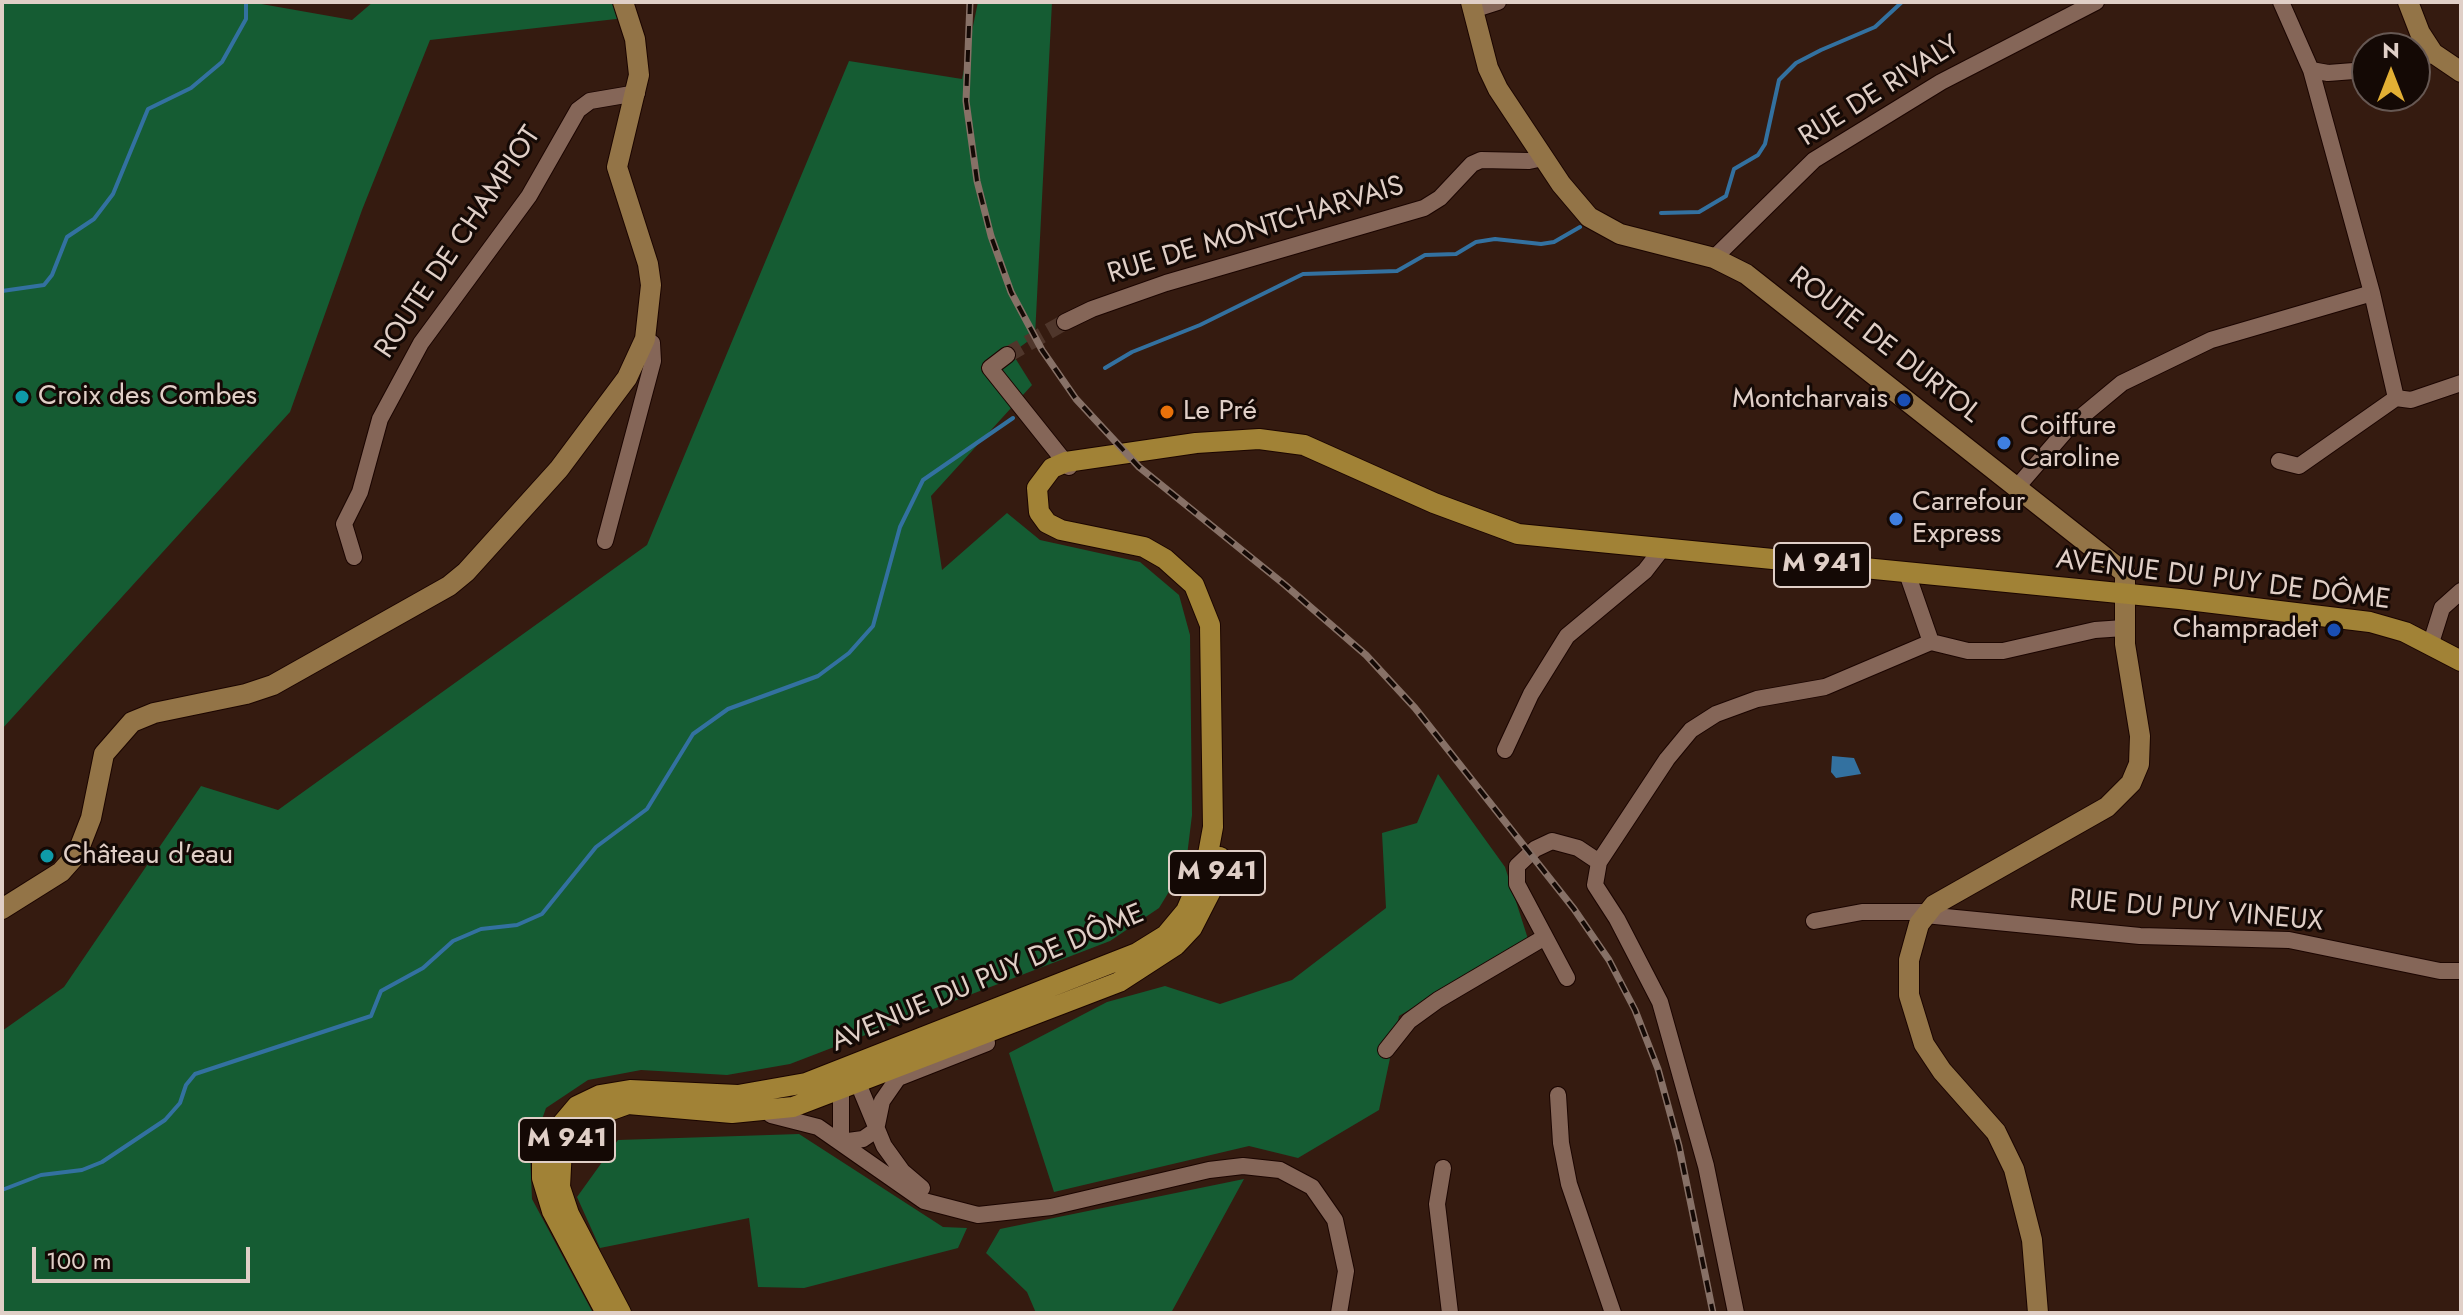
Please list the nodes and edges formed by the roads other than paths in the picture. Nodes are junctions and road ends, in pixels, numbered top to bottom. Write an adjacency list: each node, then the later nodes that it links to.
1 (623, 2): 12 (main road)
2 (1498, 2): 6 (street)
3 (2096, 2): 14 (street, RUE DE RIVALY)
4 (2281, 2): 9 (street)
5 (2408, 2): 7 (main road)
6 (1472, 6): 13 (main road)
7 (2416, 32)
8 (2431, 61): 11 (main road)
9 (2311, 70): 10 (street); 15 (street)
10 (2351, 71)
11 (2461, 72)
12 (637, 93): 17 (main road); 26 (street, ROUTE DE CHAMPIOT)
13 (1543, 158): 14 (main road, ROUTE DE DURTOL); 16 (street, RUE DE MONTCHARVAIS)
14 (1714, 258): 23 (main road, ROUTE DE DURTOL)
15 (2372, 293): 20 (street); 23 (street)
16 (1065, 322)
17 (645, 339): 24 (street); 37 (main road)
18 (1007, 355): 22 (street)
19 (2461, 383): 20 (street)
20 (2396, 398): 21 (street)
21 (2279, 461)
22 (1068, 465): 25 (main road, AVENUE DU PUY DE DÔME / M 941); 43 (main road, AVENUE DU PUY DE DÔME / M 941); 44 (main road, AVENUE DU PUY DE DÔME / M 941)
23 (2018, 486): 29 (main road, ROUTE DE DURTOL)
24 (605, 541)
25 (1662, 549): 27 (main road, AVENUE DU PUY DE DÔME / M 941); 35 (street)
26 (354, 557)
27 (1907, 573): 29 (main road, AVENUE DU PUY DE DÔME / M 941); 31 (street)
28 (2461, 591): 32 (street)
29 (2126, 595): 30 (main road); 32 (main road, AVENUE DU PUY DE DÔME / M 941)
30 (2124, 628): 31 (street); 38 (main road)
31 (1931, 642): 36 (street)
32 (2431, 642): 33 (main road, AVENUE DU PUY DE DÔME / M 941); 34 (main road, AVENUE DU PUY DE DÔME / M 941)
33 (2461, 648)
34 (2461, 661)
35 (1505, 750)
36 (1599, 862): 40 (street); 58 (street)
37 (2, 909)
38 (1926, 914): 39 (street, RUE DU PUY VINEUX); 41 (street, RUE DU PUY VINEUX); 59 (main road)
39 (1814, 921)
40 (1545, 937): 42 (street); 45 (street)
41 (2461, 971)
42 (1567, 978)
43 (1119, 982): 47 (main road, AVENUE DU PUY DE DÔME / M 941); 50 (street)
44 (1026, 998): 46 (main road, AVENUE DU PUY DE DÔME / M 941); 47 (street)
45 (1386, 1050)
46 (806, 1083): 47 (street); 54 (main road, AVENUE DU PUY DE DÔME / M 941)
47 (851, 1086): 49 (main road, AVENUE DU PUY DE DÔME / M 941); 50 (street); 51 (street)
48 (1558, 1095): 57 (street)
49 (756, 1113): 51 (street); 54 (main road, AVENUE DU PUY DE DÔME / M 941)
50 (876, 1130): 51 (street); 53 (street)
51 (841, 1142): 53 (street)
52 (1443, 1168): 56 (street)
53 (944, 1207): 55 (street)
54 (612, 1309)
55 (1339, 1313)
56 (1450, 1313)
57 (1613, 1313)
58 (1736, 1313)
59 (2038, 1313)

